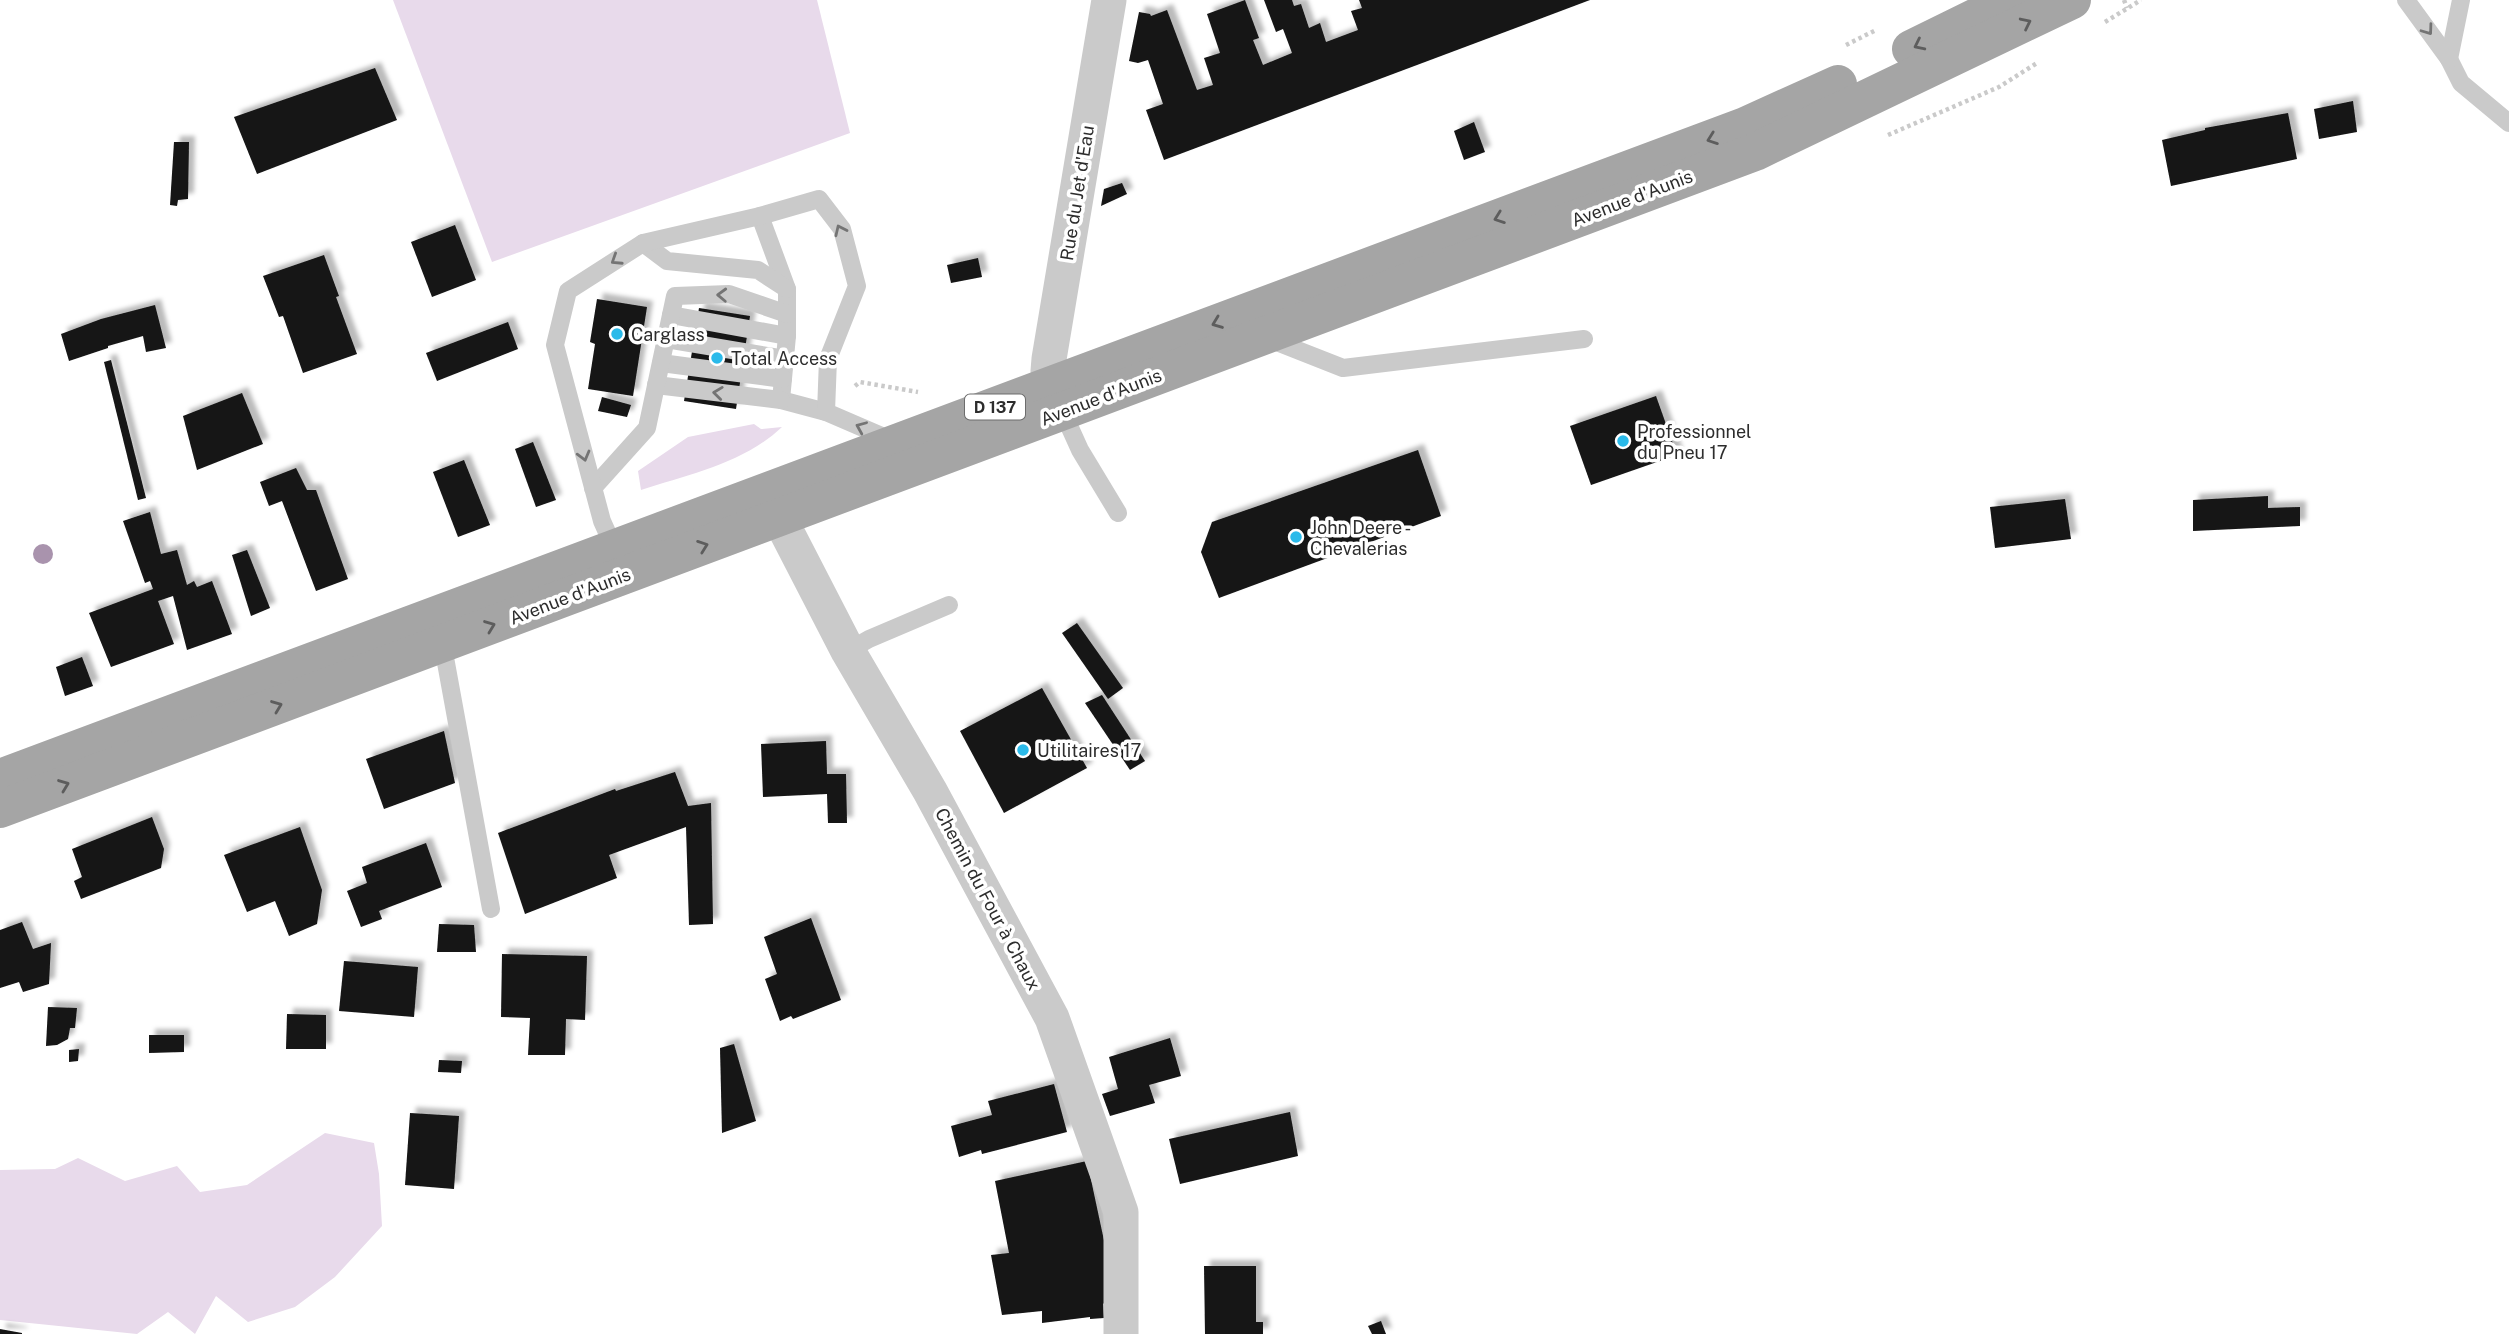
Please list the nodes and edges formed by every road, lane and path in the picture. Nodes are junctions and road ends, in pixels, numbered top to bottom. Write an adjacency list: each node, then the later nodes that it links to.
1 (1109, 0): 23 (street, Rue du Jet d'Eau)
2 (2011, 0): 15 (main road, Avenue d'Aunis / D 137, one-way to 15)
3 (2072, 0): 15 (main road, Avenue d'Aunis / D 137, one-way to 3)
4 (2124, 0): 7 (path)
5 (2406, 0): 8 (lane, one-way to 8)
6 (2461, 0): 8 (lane)
7 (2127, 8)
8 (2449, 59): 9 (lane)
9 (2509, 123)
10 (760, 216): 11 (lane); 12 (lane); 25 (lane, one-way to 10)
11 (643, 243): 12 (lane); 27 (lane, one-way to 27)
12 (787, 289): 13 (lane)
13 (787, 314): 14 (lane, one-way to 14); 16 (lane)
14 (671, 315): 16 (lane); 17 (lane)
15 (1257, 323): 18 (lane); 23 (main road, Avenue d'Aunis / D 137)
16 (787, 336): 19 (lane)
17 (666, 339): 19 (lane); 20 (lane)
18 (1584, 339)
19 (785, 359): 21 (lane)
20 (661, 363): 21 (lane); 22 (lane)
21 (783, 379): 24 (lane)
22 (656, 385): 24 (lane, one-way to 22); 27 (lane)
23 (1058, 398): 26 (main road, Avenue d'Aunis / D 137); 29 (lane)
24 (781, 400): 25 (lane)
25 (826, 412): 26 (lane, one-way to 25)
26 (903, 456): 28 (main road, Avenue d'Aunis / D 137)
27 (593, 488): 30 (lane)
28 (772, 505): 30 (main road, Avenue d'Aunis / D 137); 33 (street, Chemin du Four à Chaux)
29 (1118, 513)
30 (620, 562): 32 (main road, Avenue d'Aunis / D 137)
31 (949, 604): 33 (lane)
32 (440, 629): 34 (main road, Avenue d'Aunis / D 137); 35 (main road, Avenue d'Aunis / D 137, one-way to 32); 36 (lane)
33 (848, 651): 37 (street, Chemin du Four à Chaux)
34 (0, 778)
35 (0, 809)
36 (491, 909)
37 (1121, 1334)

